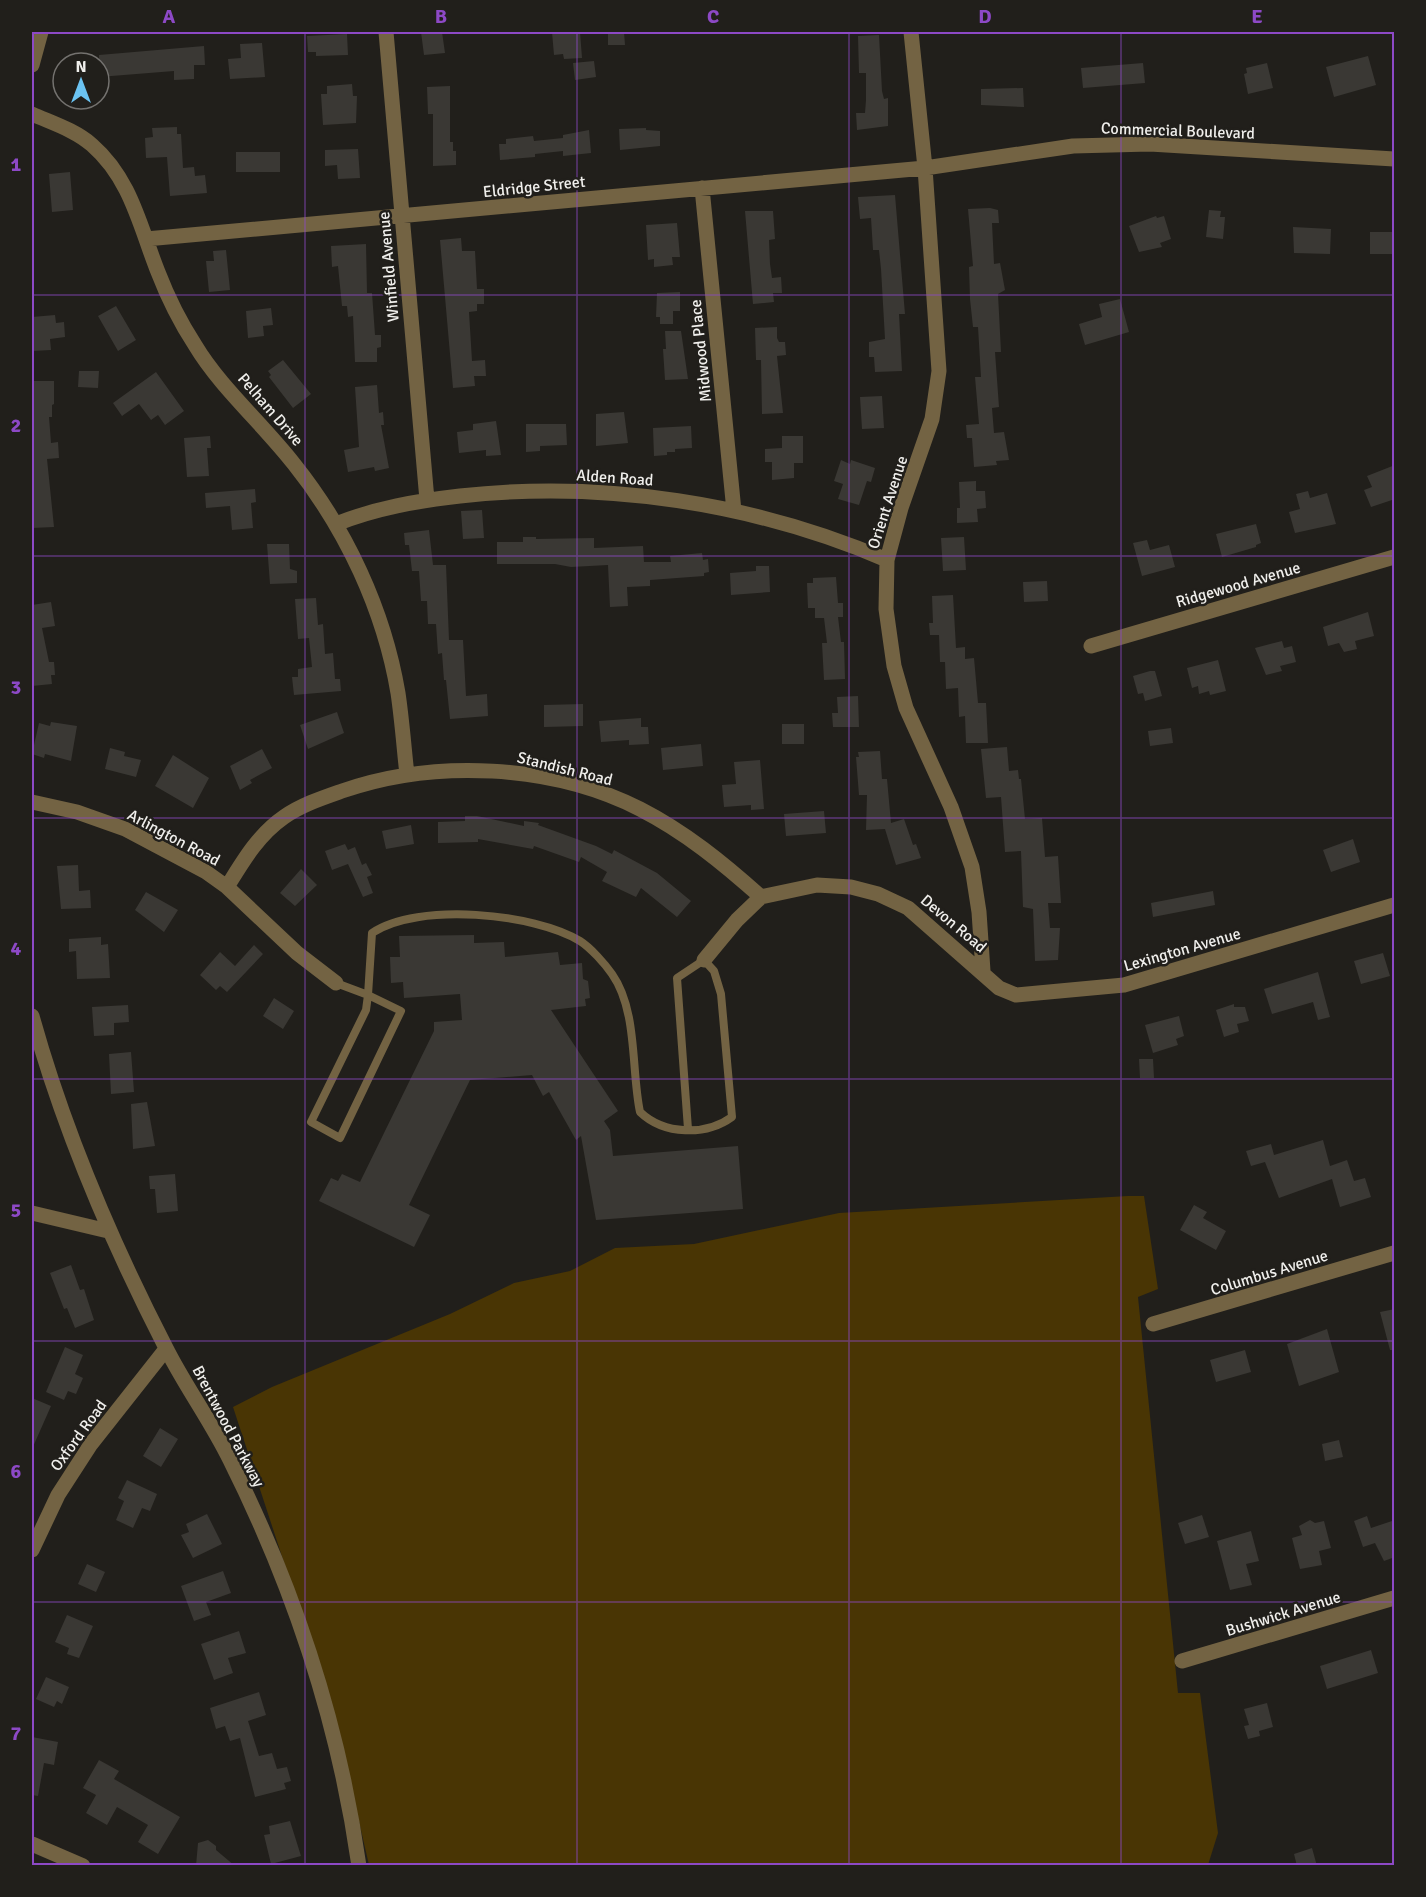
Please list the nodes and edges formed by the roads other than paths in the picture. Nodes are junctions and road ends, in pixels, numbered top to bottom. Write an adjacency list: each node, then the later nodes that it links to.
1 (41, 32): 4 (street)
2 (386, 32): 9 (street, Winfield Avenue)
3 (911, 32): 7 (street, Orient Avenue)
4 (32, 65)
5 (32, 114): 10 (street, Pelham Drive)
6 (1395, 159): 7 (street, Commercial Boulevard)
7 (925, 168): 8 (street, Eldridge Street); 15 (street, Orient Avenue)
8 (702, 188): 9 (street, Eldridge Street); 12 (street, Midwood Place)
9 (402, 217): 10 (street, Eldridge Street); 11 (street, Winfield Avenue)
10 (146, 239): 13 (street, Pelham Drive)
11 (427, 500): 12 (street, Alden Road); 13 (street, Alden Road)
12 (734, 511): 15 (street, Alden Road)
13 (336, 524): 17 (street, Pelham Drive)
14 (1395, 557): 16 (street, Ridgewood Avenue)
15 (886, 560): 23 (street, Orient Avenue)
16 (1091, 646)
17 (407, 774): 19 (street, Standish Road); 20 (street, Standish Road)
18 (32, 802): 19 (street, Arlington Road)
19 (227, 887): 24 (street, Arlington Road)
20 (761, 897): 22 (street); 23 (street, Devon Road)
21 (1395, 905): 23 (street, Lexington Avenue)
22 (704, 960): 27 (lane); 27 (lane)
23 (983, 971)
24 (336, 983): 25 (lane)
25 (369, 995): 25 (lane); 27 (lane)
26 (32, 1016): 29 (street, Brentwood Parkway)
27 (688, 1129)
28 (32, 1213): 29 (street)
29 (108, 1231): 32 (street, Brentwood Parkway)
30 (1395, 1253): 31 (street, Columbus Avenue)
31 (1153, 1324)
32 (166, 1349): 33 (street, Oxford Road); 38 (street, Brentwood Parkway)
33 (32, 1550)
34 (1395, 1598): 35 (street, Bushwick Avenue)
35 (1182, 1661)
36 (32, 1844): 37 (street)
37 (83, 1866)
38 (359, 1866)

